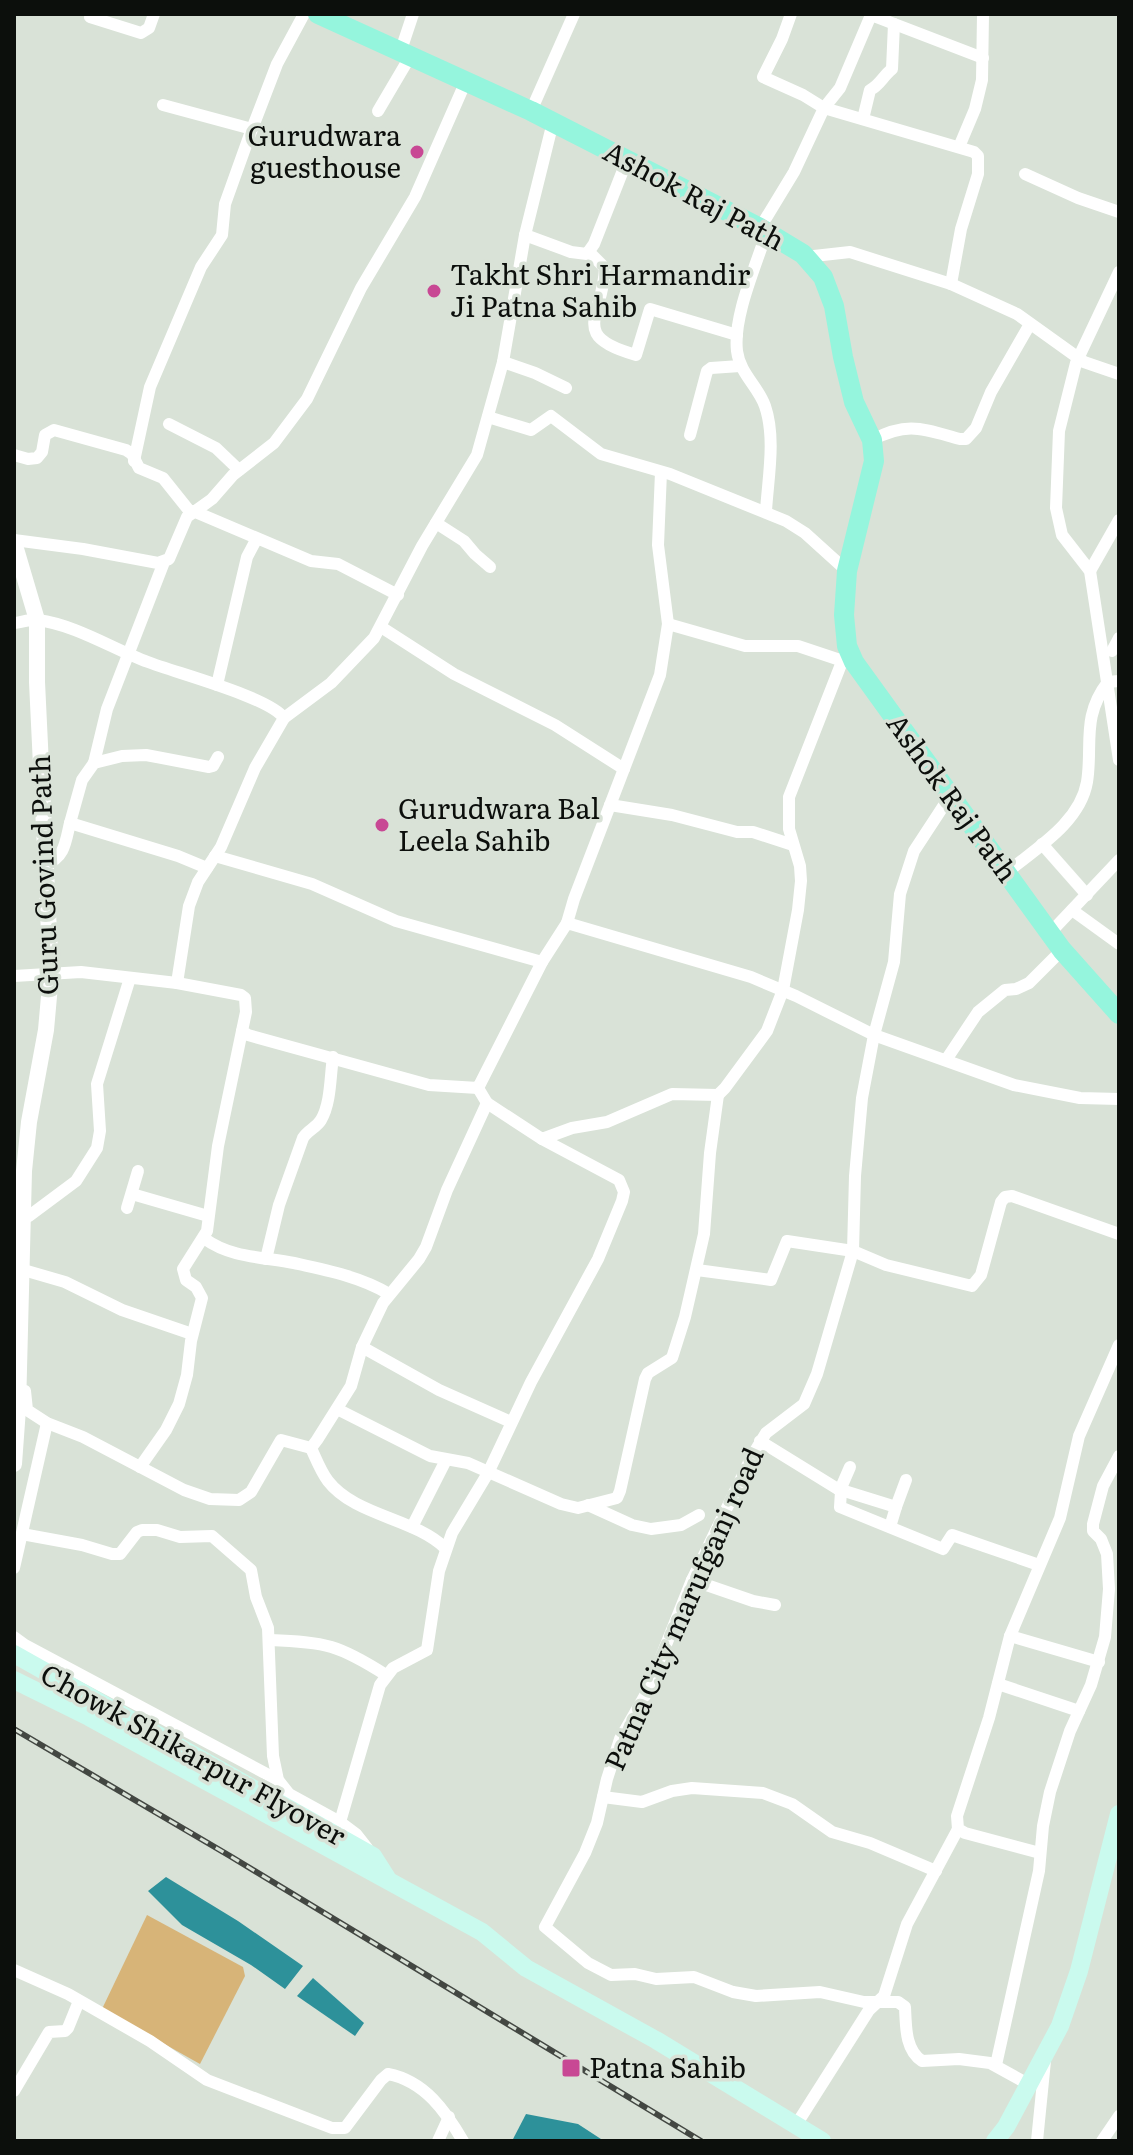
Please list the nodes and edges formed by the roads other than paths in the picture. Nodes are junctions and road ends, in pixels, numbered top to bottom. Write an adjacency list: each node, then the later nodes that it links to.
1 (154, 14): 8 (street)
2 (304, 14): 19 (street)
3 (318, 14): 10 (main road, Ashok Raj Path)
4 (413, 14): 10 (street)
5 (574, 14): 16 (street)
6 (791, 14): 14 (street)
7 (983, 14): 11 (street)
8 (90, 17)
9 (894, 24): 11 (street); 14 (street); 17 (street)
10 (406, 53): 12 (main road, Ashok Raj Path); 15 (street)
11 (983, 58): 20 (street)
12 (466, 81): 16 (main road, Ashok Raj Path); 43 (street)
13 (163, 105): 19 (street)
14 (824, 108): 17 (street); 24 (street)
15 (378, 111)
16 (531, 111): 18 (main road, Ashok Raj Path)
17 (863, 119): 20 (street)
18 (553, 122): 21 (main road, Ashok Raj Path); 25 (street)
19 (252, 129): 42 (street)
20 (959, 147): 29 (street)
21 (627, 160): 24 (main road, Ashok Raj Path); 26 (street)
22 (1025, 174): 23 (street)
23 (1119, 212)
24 (763, 229): 27 (main road, Ashok Raj Path); 31 (street)
25 (525, 235): 26 (street); 33 (street)
26 (589, 252): 31 (street)
27 (805, 257): 29 (street); 40 (main road, Ashok Raj Path)
28 (1119, 272): 32 (street)
29 (951, 284): 30 (street)
30 (1030, 324): 32 (street); 40 (street)
31 (737, 335): 34 (street)
32 (1078, 358): 35 (street); 54 (street)
33 (503, 362): 36 (street); 37 (street)
34 (740, 366): 39 (street); 45 (street)
35 (1119, 374)
36 (566, 388)
37 (488, 417): 44 (street); 48 (street)
38 (169, 424): 43 (street)
39 (690, 435)
40 (872, 440): 53 (main road, Ashok Raj Path)
41 (14, 455): 42 (street)
42 (134, 461): 46 (street)
43 (239, 470): 46 (street)
44 (661, 472): 45 (street); 58 (street)
45 (766, 511): 53 (street)
46 (192, 512): 49 (street); 51 (street)
47 (1119, 520): 54 (street)
48 (436, 523): 52 (street); 55 (street)
49 (256, 540): 55 (street); 65 (street)
50 (14, 541): 51 (street); 56 (street, Guru Govind Path)
51 (164, 562): 63 (street)
52 (490, 567)
53 (847, 571): 62 (main road, Ashok Raj Path)
54 (1090, 571): 61 (street)
55 (398, 595): 59 (street)
56 (37, 620): 57 (street); 63 (street); 78 (street, Guru Govind Path)
57 (14, 623)
58 (668, 624): 62 (street); 70 (street)
59 (381, 627): 66 (street); 70 (street)
60 (1119, 638): 61 (street)
61 (1112, 651): 64 (street)
62 (845, 653): 71 (main road, Ashok Raj Path); 75 (street)
63 (128, 654): 65 (street); 69 (street)
64 (1113, 681): 68 (street); 74 (street)
65 (217, 685): 66 (street)
66 (284, 718): 76 (street)
67 (218, 757): 69 (street)
68 (1119, 760)
69 (94, 763): 73 (street)
70 (624, 769): 72 (street)
71 (950, 796): 80 (main road, Ashok Raj Path); 94 (street, Patna City marufganj road)
72 (610, 805): 75 (street); 83 (street)
73 (70, 823): 78 (street); 79 (street)
74 (1042, 844): 80 (street); 81 (street)
75 (793, 845): 91 (street)
76 (215, 856): 79 (street); 86 (street)
77 (1119, 860): 81 (street)
78 (46, 863): 87 (street, Guru Govind Path)
79 (207, 868): 90 (street)
80 (1006, 873): 84 (main road, Ashok Raj Path)
81 (1087, 895): 82 (street)
82 (1072, 910): 84 (street); 85 (street)
83 (567, 923): 86 (street); 91 (street)
84 (1056, 941): 92 (main road, Ashok Raj Path); 96 (street)
85 (1119, 944)
86 (542, 962): 97 (street)
87 (51, 974): 88 (street); 89 (street); 102 (street, Guru Govind Path)
88 (14, 976)
89 (130, 978): 90 (street); 106 (street)
90 (177, 983): 93 (street)
91 (783, 990): 94 (street); 98 (street)
92 (1119, 1014)
93 (242, 1031): 95 (street); 107 (street)
94 (874, 1035): 96 (street); 110 (street, Patna City marufganj road)
95 (333, 1057): 97 (street); 111 (street)
96 (946, 1060): 99 (street)
97 (478, 1088): 100 (street)
98 (718, 1095): 101 (street); 112 (street)
99 (1119, 1099)
100 (487, 1103): 101 (street); 115 (street)
101 (542, 1139): 120 (street)
102 (19, 1170): 106 (street, Guru Govind Path)
103 (138, 1171): 104 (street)
104 (132, 1194): 105 (street); 107 (street)
105 (127, 1208)
106 (26, 1214): 113 (street); 114 (street); 126 (street)
107 (208, 1216): 109 (street)
108 (1119, 1234): 110 (street)
109 (205, 1239): 111 (street); 116 (street)
110 (853, 1251): 112 (street); 122 (street, Patna City marufganj road)
111 (266, 1259): 115 (street)
112 (697, 1270): 132 (street)
113 (27, 1271): 116 (street); 121 (street)
114 (14, 1276)
115 (389, 1294): 118 (street)
116 (192, 1334): 127 (street)
117 (1119, 1345): 139 (street)
118 (362, 1347): 119 (street); 120 (street)
119 (337, 1409): 123 (street); 125 (street)
120 (511, 1422): 129 (street)
121 (47, 1423): 127 (street); 137 (street)
122 (760, 1441): 131 (street); 141 (street, Patna City marufganj road)
123 (311, 1448): 127 (street); 135 (street)
124 (1119, 1456): 147 (street)
125 (446, 1460): 129 (street); 135 (street)
126 (14, 1464)
127 (140, 1467)
128 (850, 1467): 131 (street)
129 (488, 1473): 132 (street); 138 (street)
130 (906, 1480): 133 (street)
131 (839, 1489): 133 (street); 136 (street)
132 (588, 1505): 134 (street)
133 (896, 1507): 136 (street)
134 (699, 1515)
135 (412, 1527): 138 (street)
136 (890, 1527): 139 (street)
137 (22, 1534): 140 (street); 145 (street)
138 (445, 1548): 148 (street)
139 (1039, 1565): 143 (street)
140 (14, 1568)
141 (692, 1580): 142 (street); 153 (street, Patna City marufganj road)
142 (775, 1605)
143 (1010, 1636): 147 (street); 150 (street)
144 (14, 1637): 152 (street)
145 (270, 1640): 148 (street); 152 (street)
146 (14, 1654): 157 (main road, Chowk Shikarpur Flyover)
147 (1099, 1662): 151 (street)
148 (386, 1675): 155 (street)
149 (14, 1680): 160 (main road)
150 (998, 1684): 151 (street); 156 (street)
151 (1079, 1711): 158 (street)
152 (278, 1780): 155 (street)
153 (603, 1797): 159 (street); 163 (street, Patna City marufganj road)
154 (1119, 1814): 164 (main road)
155 (340, 1822): 157 (street)
156 (958, 1829): 158 (street); 159 (street)
157 (365, 1851): 160 (main road)
158 (1040, 1853): 165 (street)
159 (936, 1871): 163 (street)
160 (389, 1881): 170 (main road)
161 (14, 1970): 162 (street)
162 (79, 2001): 167 (street); 171 (street)
163 (877, 2003): 165 (street); 170 (street)
164 (1047, 2050): 166 (main road); 177 (street)
165 (996, 2065): 166 (street)
166 (1028, 2084): 176 (main road)
167 (14, 2091)
168 (1119, 2116): 178 (street)
169 (449, 2117): 171 (street); 173 (street); 174 (street)
170 (796, 2125): 175 (main road)
171 (345, 2128): 172 (street)
172 (337, 2141)
173 (438, 2141)
174 (463, 2141)
175 (822, 2141)
176 (995, 2141)
177 (1037, 2141)
178 (1102, 2141)

